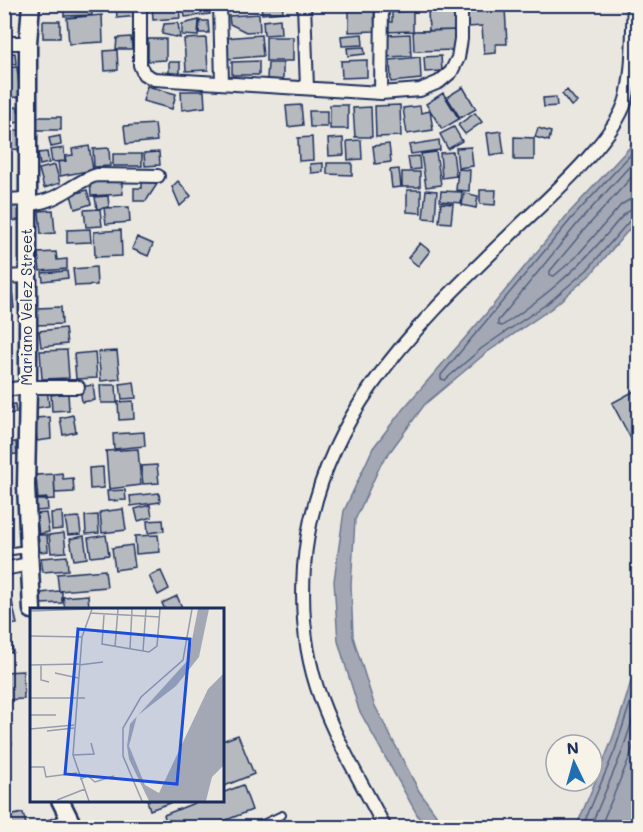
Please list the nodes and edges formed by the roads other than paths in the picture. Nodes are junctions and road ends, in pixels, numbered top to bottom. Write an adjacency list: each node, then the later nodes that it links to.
1 (31, 4): 9 (street, Mariano Velez Street)
2 (140, 4): 10 (street)
3 (220, 4): 10 (street)
4 (304, 4): 11 (street)
5 (382, 4): 12 (street)
6 (461, 4): 12 (street)
7 (634, 4): 30 (street)
8 (4, 43): 9 (street)
9 (28, 43): 15 (street, Mariano Velez Street)
10 (222, 82): 11 (street)
11 (307, 88): 12 (street)
12 (381, 93)
13 (158, 176): 15 (street)
14 (4, 200): 15 (street)
15 (27, 202): 16 (street, Mariano Velez Street)
16 (27, 276): 17 (street); 18 (street, Mariano Velez Street)
17 (4, 277)
18 (28, 387): 19 (street); 20 (street); 22 (street, Mariano Velez Street)
19 (78, 387)
20 (4, 390)
21 (4, 552): 22 (lane)
22 (28, 556): 23 (street); 24 (street, Mariano Velez Street)
23 (4, 569)
24 (32, 608)
25 (61, 802): 27 (street)
26 (282, 815): 29 (lane)
27 (72, 824): 28 (street)
28 (47, 828)
29 (254, 828)
30 (385, 828)

